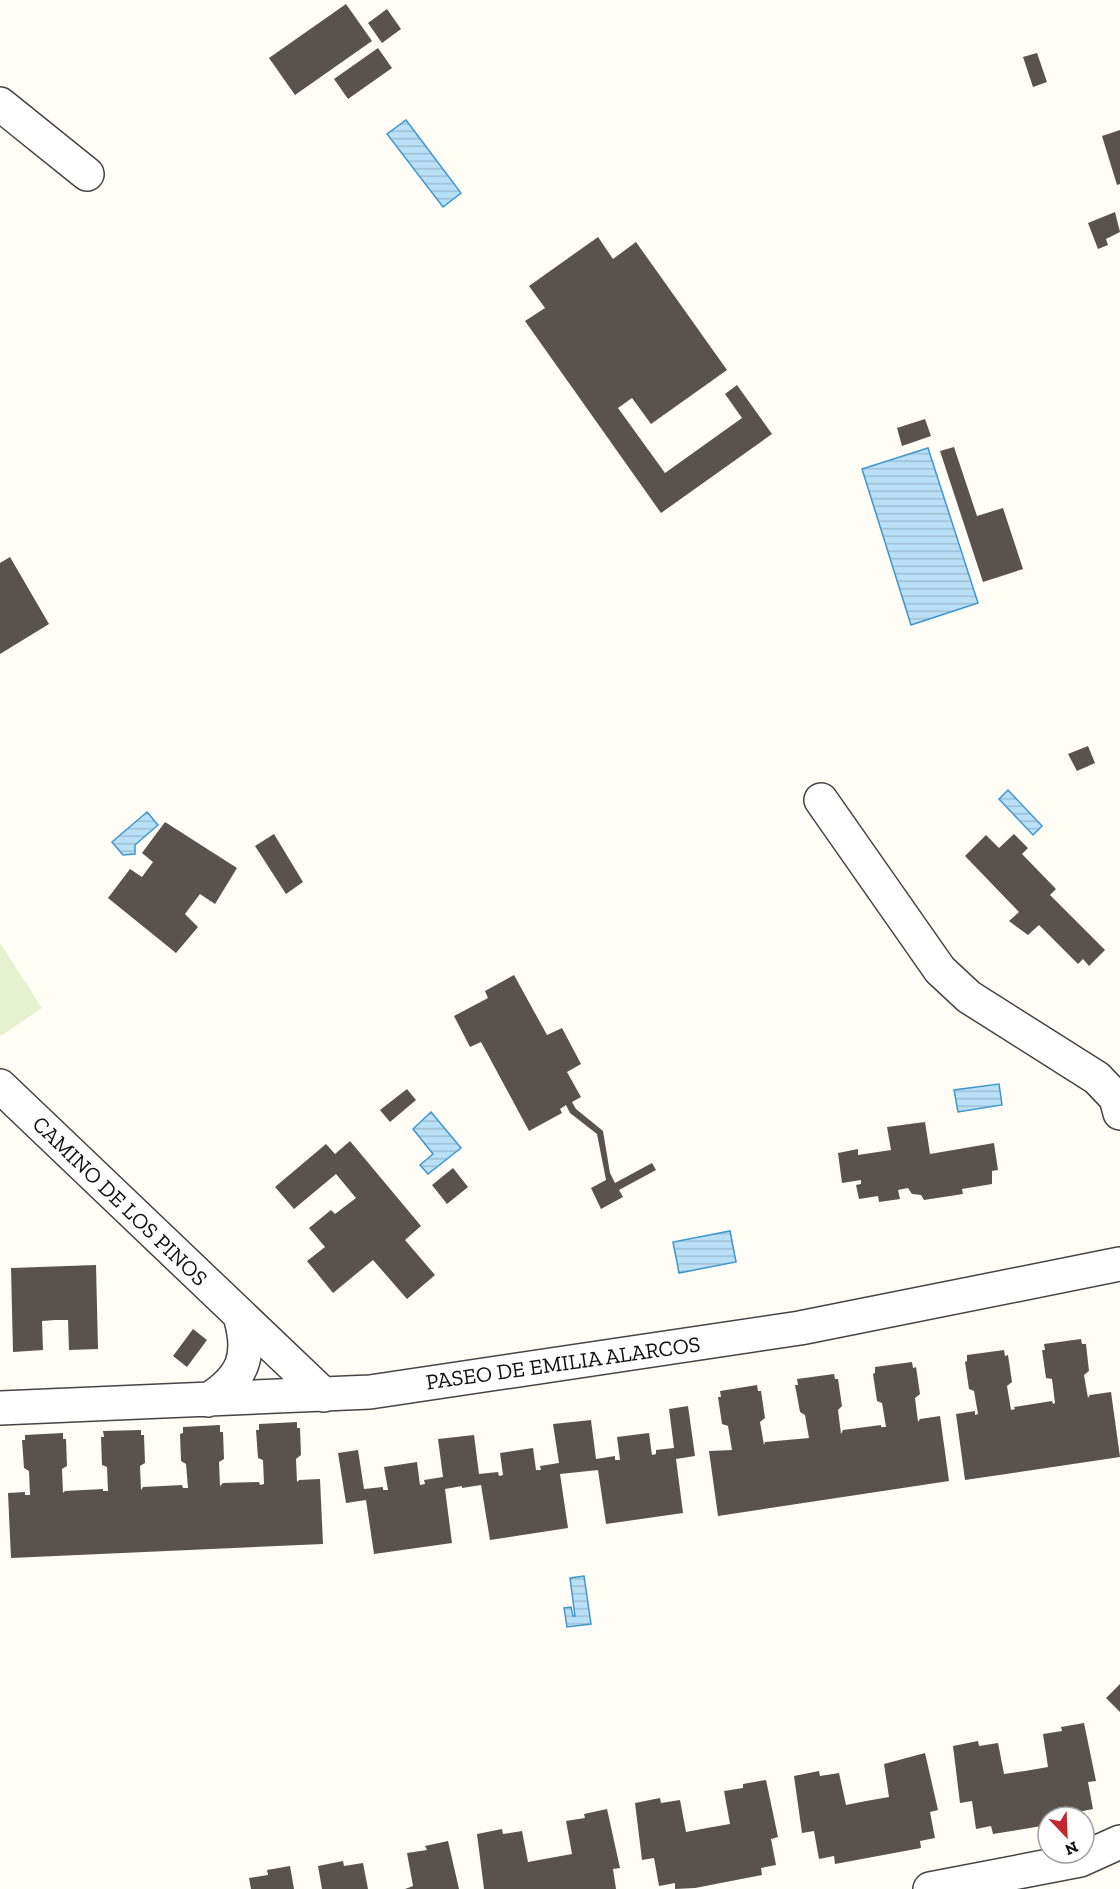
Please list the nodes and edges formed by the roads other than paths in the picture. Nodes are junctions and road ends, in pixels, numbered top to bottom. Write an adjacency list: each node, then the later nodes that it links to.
1 (0, 104): 2 (street)
2 (87, 174)
3 (821, 800): 5 (street)
4 (0, 1086): 7 (street, CAMINO DE LOS PINOS)
5 (1120, 1113)
6 (1120, 1264): 8 (street, PASEO DE EMILIA ALARCOS)
7 (240, 1316): 8 (street, CAMINO DE LOS PINOS); 9 (street)
8 (324, 1395): 9 (street, PASEO DE EMILIA ALARCOS)
9 (208, 1400): 10 (street, PASEO DE EMILIA ALARCOS)
10 (0, 1408)
11 (1120, 1842): 12 (street)
12 (930, 1889)

